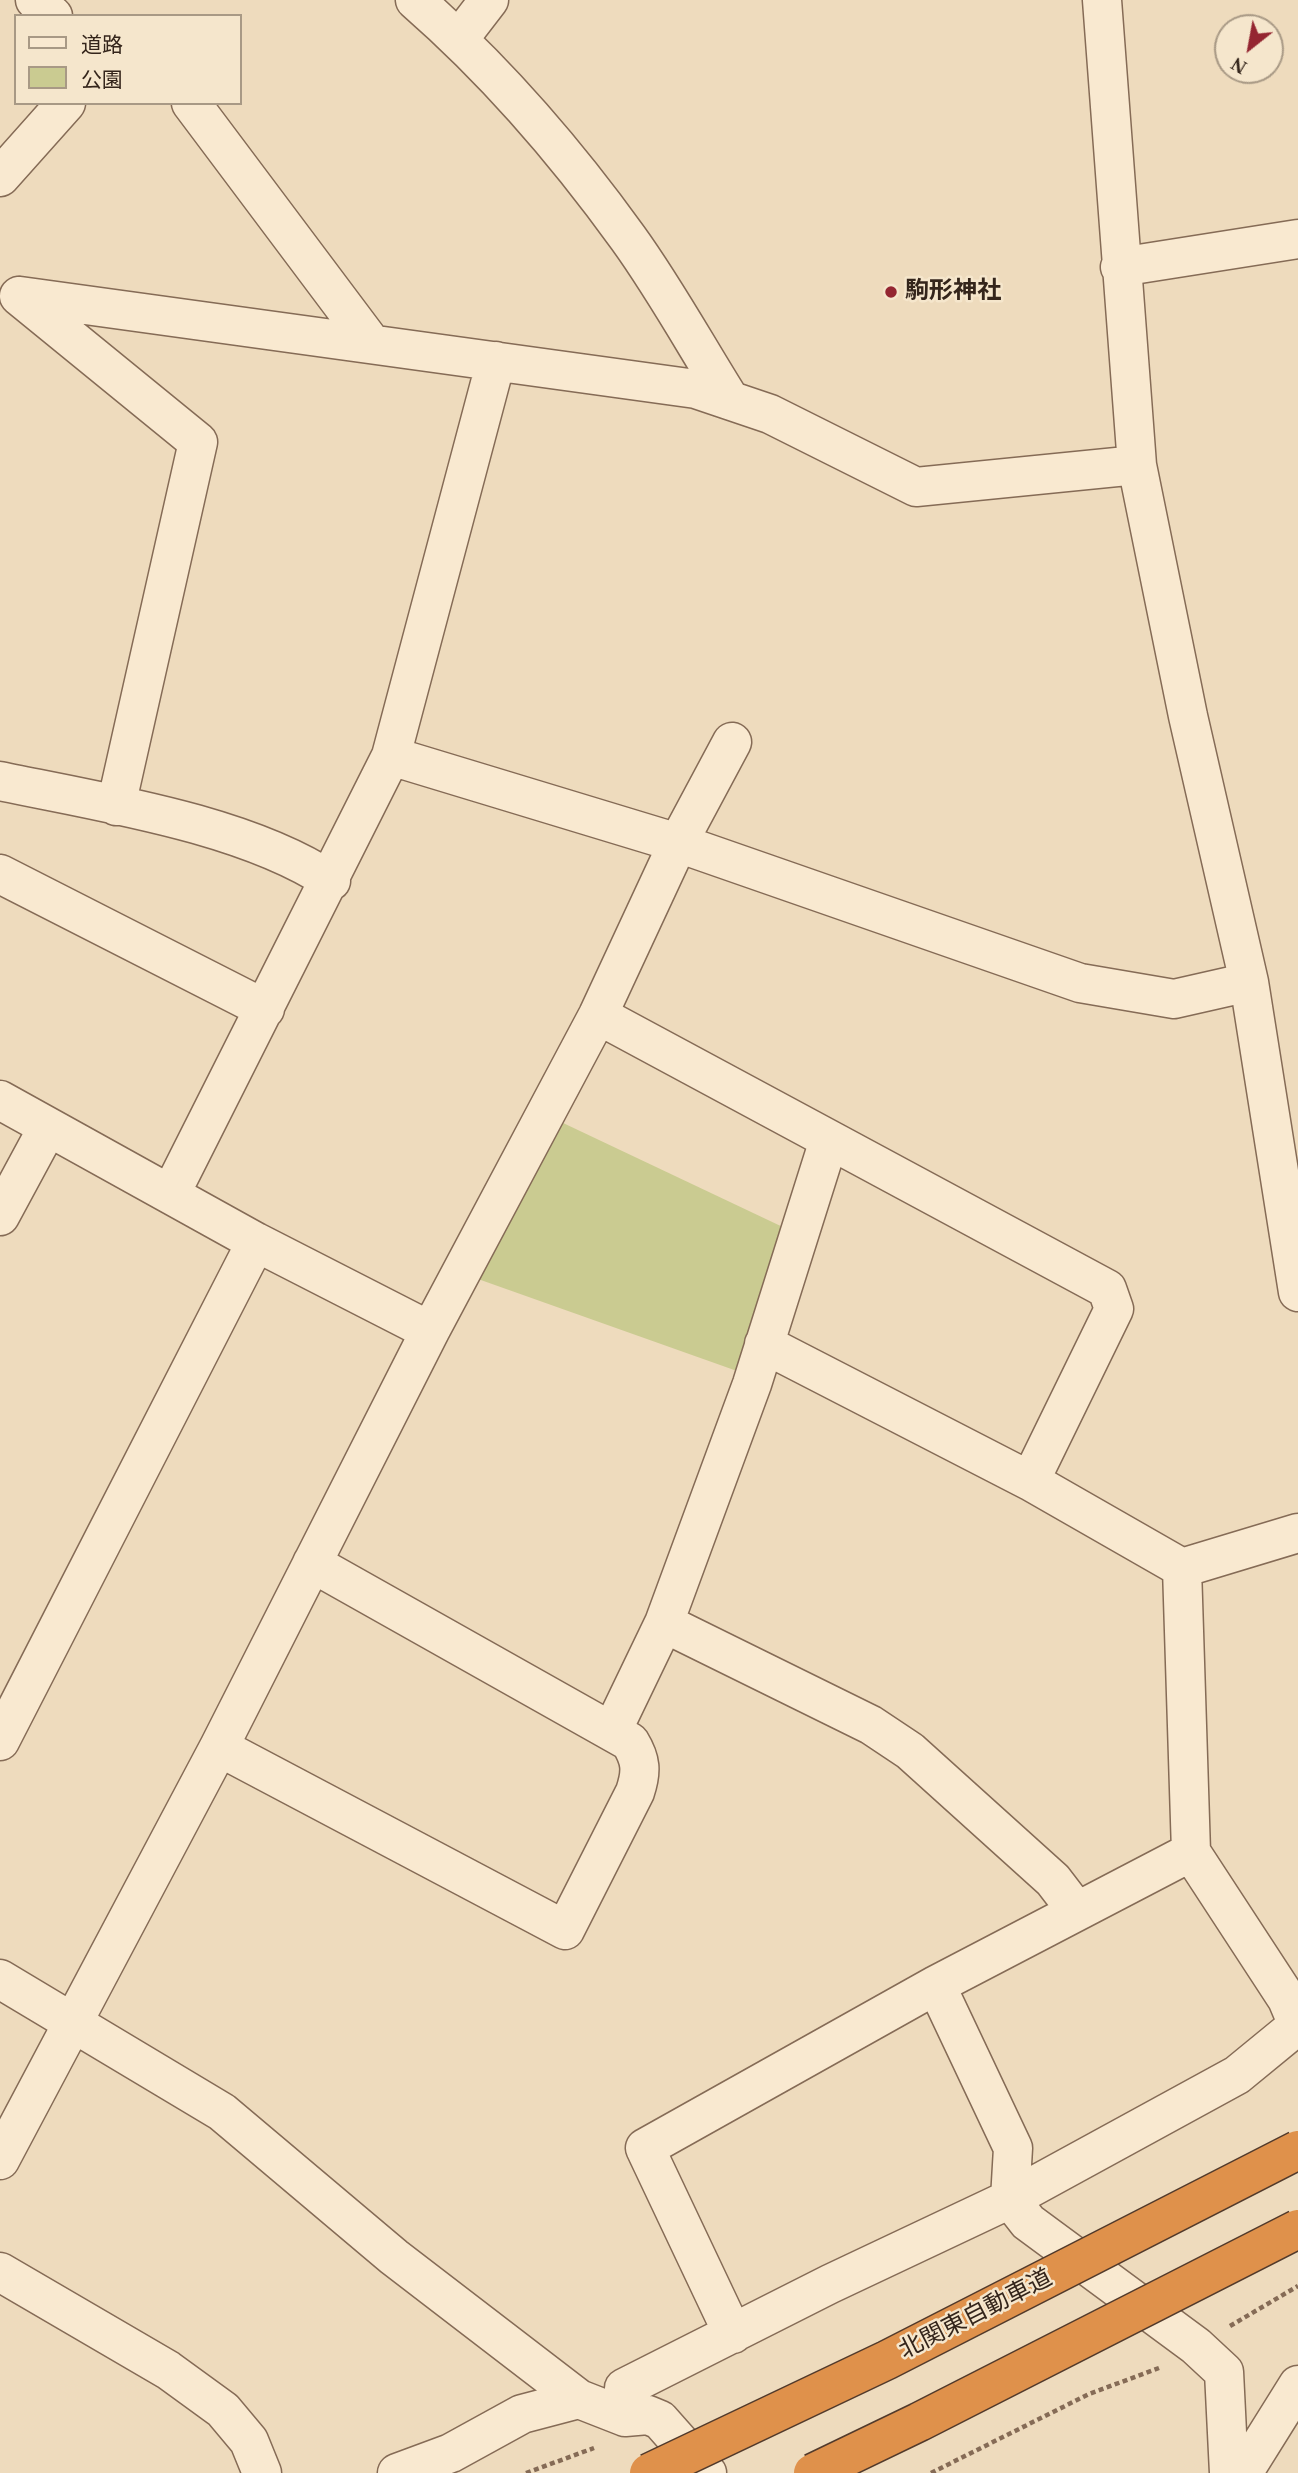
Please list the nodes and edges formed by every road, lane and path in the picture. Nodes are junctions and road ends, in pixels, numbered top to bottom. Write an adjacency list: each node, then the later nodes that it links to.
1 (35, 0): 5 (street)
2 (415, 0): 6 (street)
3 (489, 0): 6 (street)
4 (1102, 0): 11 (street)
5 (52, 14)
6 (459, 39): 15 (street)
7 (64, 105): 9 (street)
8 (192, 105): 13 (street)
9 (0, 177)
10 (1298, 239): 11 (street)
11 (1120, 267): 16 (street)
12 (10, 288): 13 (street); 20 (street)
13 (371, 343): 14 (street)
14 (496, 361): 15 (street); 18 (street)
15 (730, 400): 16 (street)
16 (1137, 465): 24 (street)
17 (732, 743): 21 (street)
18 (391, 756): 21 (street); 23 (street)
19 (0, 781): 20 (street)
20 (116, 806): 23 (street)
21 (678, 843): 24 (street); 26 (street)
22 (0, 874): 25 (street)
23 (331, 881): 25 (street)
24 (1249, 982): 30 (street)
25 (265, 1009): 31 (street)
26 (598, 1015): 29 (street); 35 (street)
27 (0, 1100): 28 (street)
28 (48, 1127): 31 (street); 32 (street)
29 (829, 1140): 36 (street); 37 (street)
30 (1286, 1147): 34 (street)
31 (171, 1193): 33 (street)
32 (0, 1216)
33 (256, 1242): 35 (street); 43 (street)
34 (1298, 1292)
35 (430, 1331): 39 (street)
36 (764, 1344): 37 (street); 41 (street)
37 (1030, 1481): 40 (street)
38 (1298, 1533): 40 (street)
39 (312, 1563): 42 (street); 44 (street)
40 (1182, 1568): 45 (street)
41 (664, 1623): 42 (street); 46 (street)
42 (613, 1729): 44 (street)
43 (0, 1741)
44 (219, 1747): 49 (street)
45 (1191, 1852): 46 (street); 50 (street)
46 (1076, 1910): 48 (street)
47 (0, 1979): 49 (street)
48 (936, 1985): 53 (street); 58 (street)
49 (74, 2021): 52 (street); 61 (street)
50 (1298, 2025): 53 (street)
51 (1298, 2150): 65 (highway, 北関東自動車道, bridge)
52 (0, 2160)
53 (1010, 2199): 58 (street); 69 (street)
54 (1298, 2229): 67 (highway, bridge)
55 (0, 2272): 63 (street)
56 (1298, 2286): 57 (path)
57 (1220, 2331)
58 (733, 2334): 62 (street)
59 (1164, 2365): 68 (path)
60 (1298, 2385): 70 (street)
61 (579, 2399): 62 (street); 64 (street)
62 (625, 2417): 66 (street)
63 (262, 2473)
64 (397, 2473)
65 (649, 2473)
66 (707, 2473)
67 (813, 2473)
68 (931, 2473)
69 (1229, 2473)
70 (1243, 2473)

